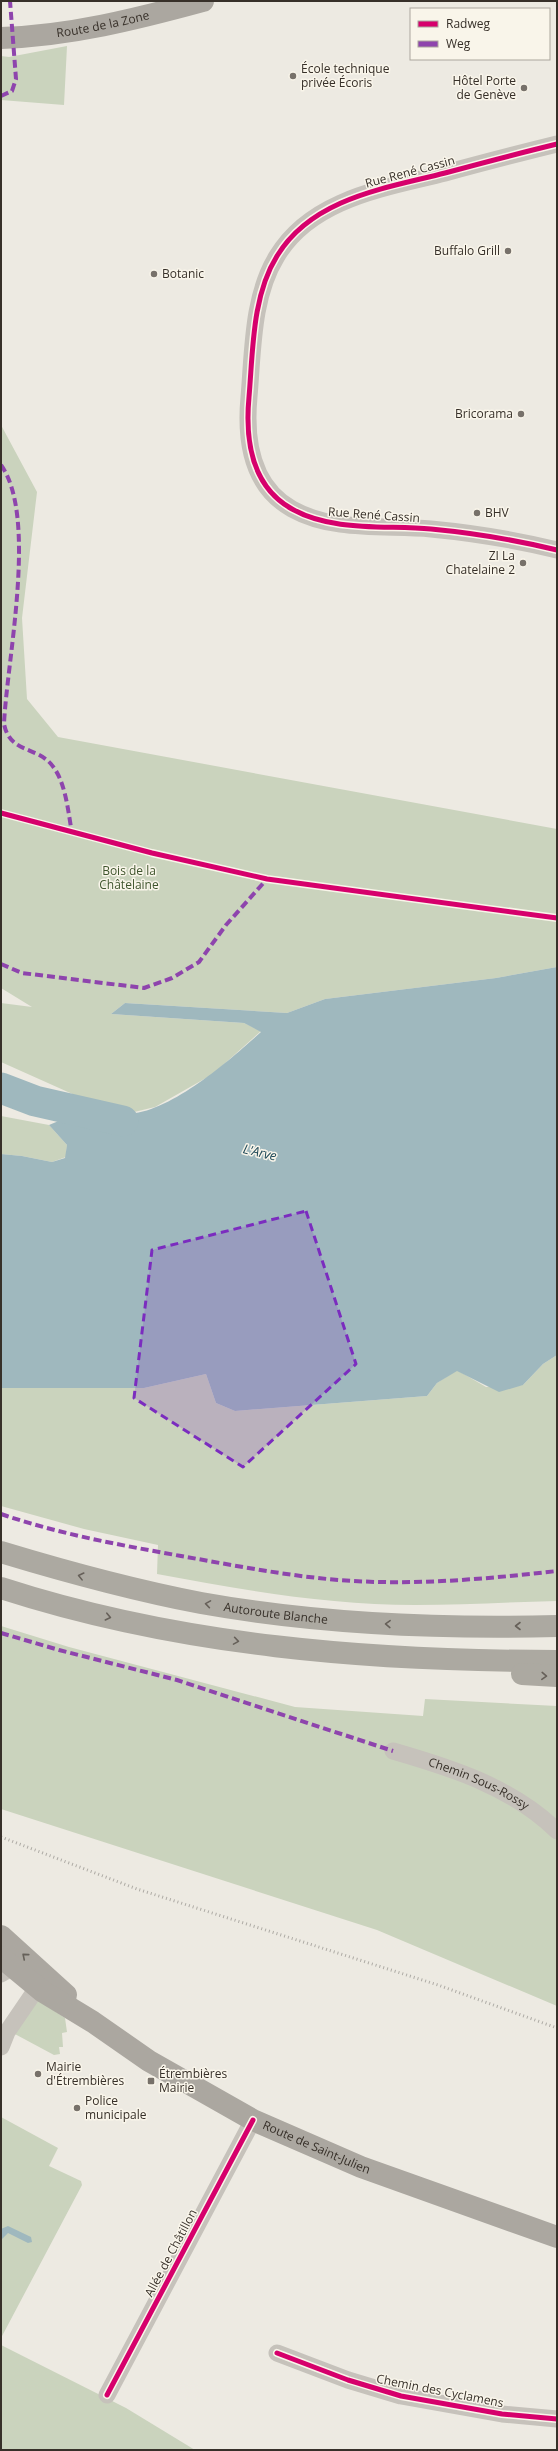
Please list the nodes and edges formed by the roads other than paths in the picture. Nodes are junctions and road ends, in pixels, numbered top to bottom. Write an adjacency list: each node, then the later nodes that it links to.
1 (203, 1): 2 (main road, Route de la Zone)
2 (1, 38)
3 (557, 144): 4 (street, Rue René Cassin)
4 (557, 550)
5 (1, 1552): 7 (highway, Autoroute Blanche, one-way to 5)
6 (1, 1588): 8 (highway, one-way to 8)
7 (557, 1626)
8 (338, 1653): 9 (highway); 10 (highway, one-way to 10)
9 (557, 1660)
10 (557, 1676)
11 (393, 1751): 12 (street, Chemin Sous-Rossy)
12 (557, 1831)
13 (1, 1936): 15 (main road, Route de Saint-Julien, one-way to 13)
14 (5, 1966): 15 (main road, Route de Saint-Julien)
15 (42, 1981): 16 (street); 17 (main road, Route de Saint-Julien)
16 (1, 2047)
17 (253, 2120): 18 (main road, Route de Saint-Julien); 20 (street, Allée de Châtillon)
18 (557, 2237)
19 (277, 2353): 21 (street, Chemin des Cyclamens)
20 (107, 2395)
21 (557, 2419)

